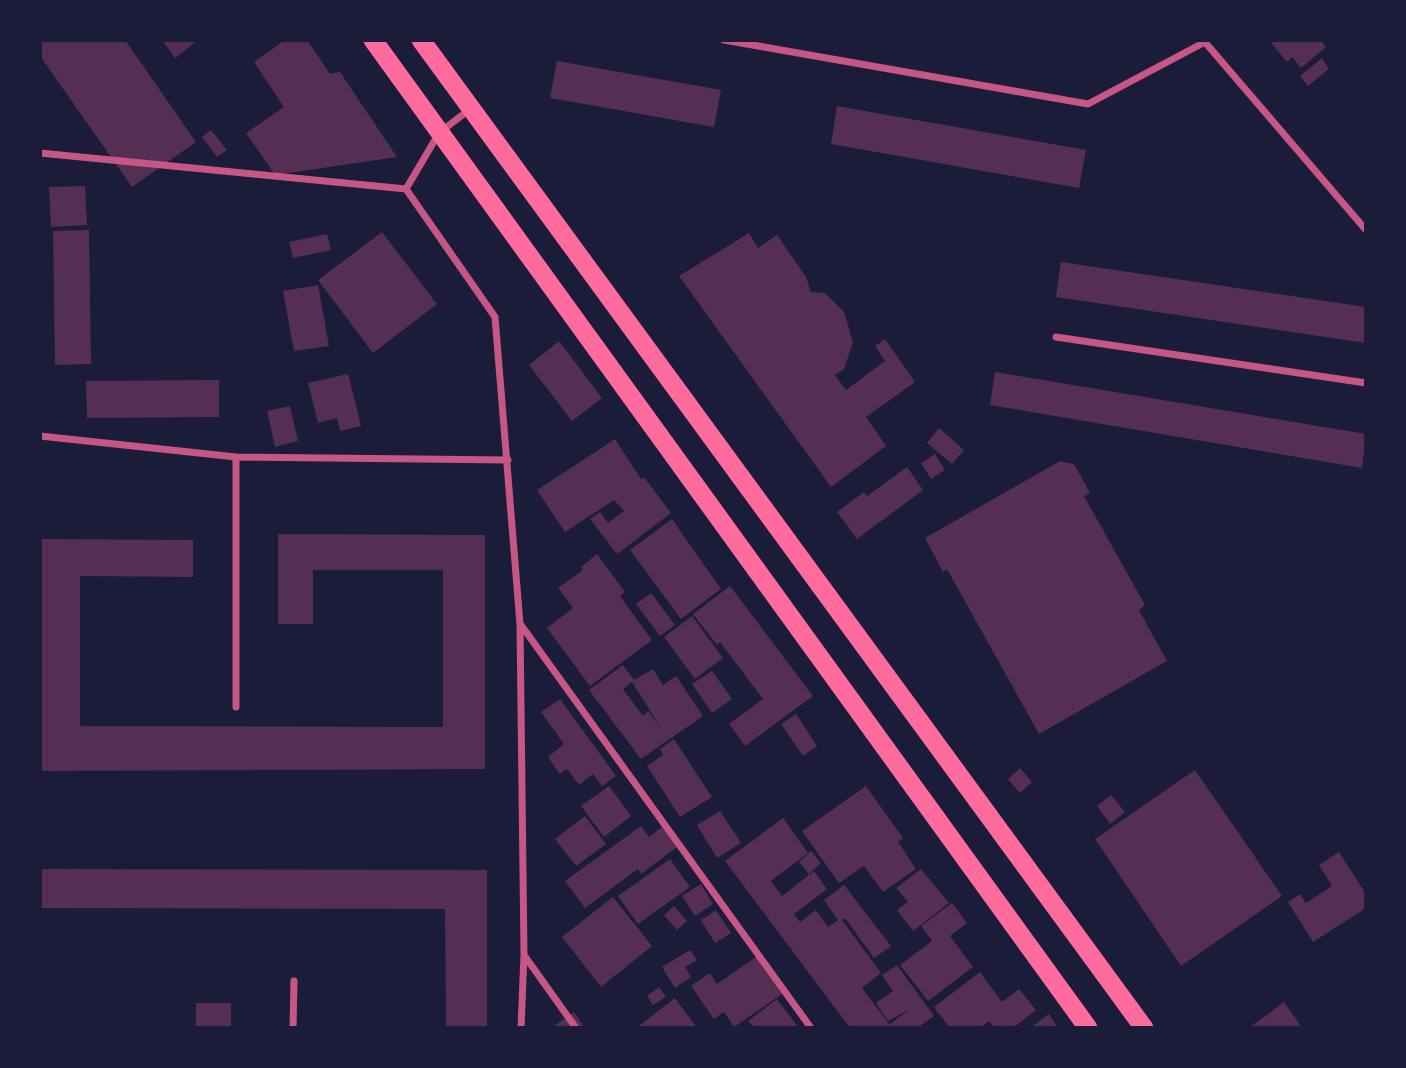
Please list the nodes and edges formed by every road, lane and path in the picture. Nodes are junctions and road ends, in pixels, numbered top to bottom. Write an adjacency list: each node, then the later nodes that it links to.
1 (373, 40): 6 (highway)
2 (421, 40): 5 (highway)
3 (724, 40): 4 (street)
4 (1204, 41): 9 (street)
5 (471, 108): 6 (street); 24 (highway)
6 (439, 133): 8 (street); 23 (highway)
7 (40, 153): 8 (street)
8 (406, 189): 14 (street)
9 (1366, 230)
10 (1056, 337): 11 (street)
11 (1366, 383)
12 (40, 436): 13 (street)
13 (236, 457): 14 (street); 16 (street)
14 (508, 460): 15 (street)
15 (520, 624): 17 (street); 22 (street)
16 (236, 706)
17 (524, 956): 20 (street); 21 (street)
18 (294, 981): 19 (street)
19 (293, 1028)
20 (521, 1028)
21 (576, 1028)
22 (811, 1028)
23 (1088, 1028)
24 (1144, 1028)

